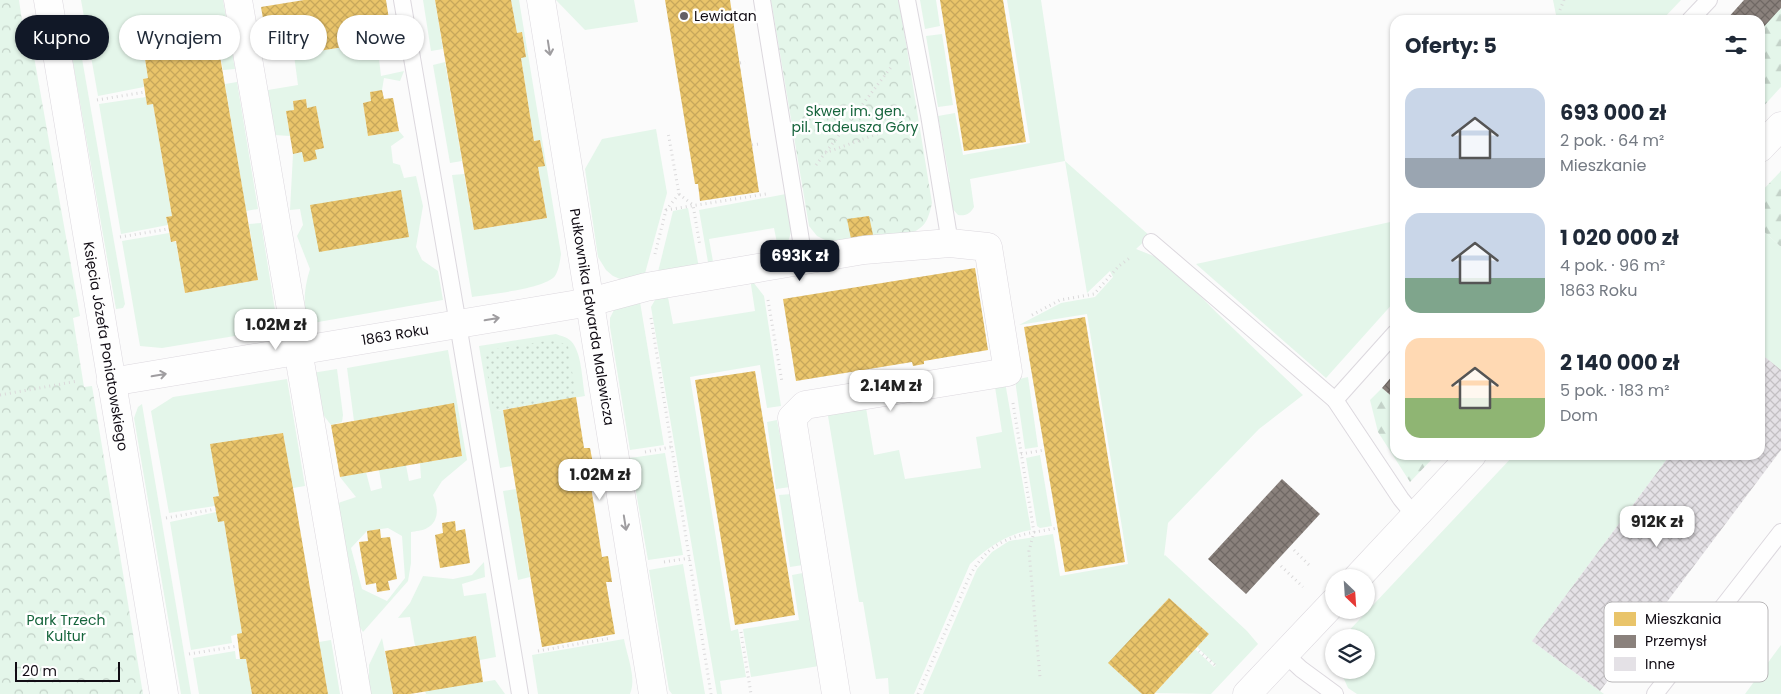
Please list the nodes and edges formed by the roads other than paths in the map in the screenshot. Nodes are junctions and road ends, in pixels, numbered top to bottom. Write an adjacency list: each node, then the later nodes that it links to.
1 (48, 0): 18 (street, Księcia Józefa Poniatowskiego)
2 (238, 0): 17 (street)
3 (402, 0): 15 (lane)
4 (541, 0): 14 (street, Pułkownika Edwarda Malewicza, one-way to 14)
5 (762, 0): 13 (lane)
6 (907, 0): 12 (lane)
7 (1709, 0): 8 (lane)
8 (1695, 15)
9 (1781, 126): 10 (street)
10 (1765, 143)
11 (1151, 242): 19 (lane)
12 (950, 243): 13 (street, 1863 Roku); 32 (street, 1863 Roku)
13 (804, 260): 14 (street, 1863 Roku)
14 (590, 302): 15 (street, 1863 Roku, one-way to 14); 31 (street, Pułkownika Edwarda Malewicza, one-way to 31)
15 (458, 324): 17 (street, 1863 Roku); 30 (lane)
16 (1390, 339): 19 (lane)
17 (297, 351): 18 (street, 1863 Roku, one-way to 17); 29 (street)
18 (111, 382): 28 (street, Księcia Józefa Poniatowskiego)
19 (1335, 400): 21 (lane)
20 (1467, 460): 21 (street)
21 (1415, 516): 23 (street)
22 (1781, 532): 24 (lane)
23 (1365, 569)
24 (1727, 602)
25 (1325, 612): 26 (street)
26 (1285, 654): 33 (street); 34 (lane)
27 (1664, 682): 35 (lane)
28 (164, 694)
29 (357, 694)
30 (520, 694)
31 (653, 694)
32 (836, 694)
33 (1247, 694)
34 (1335, 694)
35 (1655, 694)

